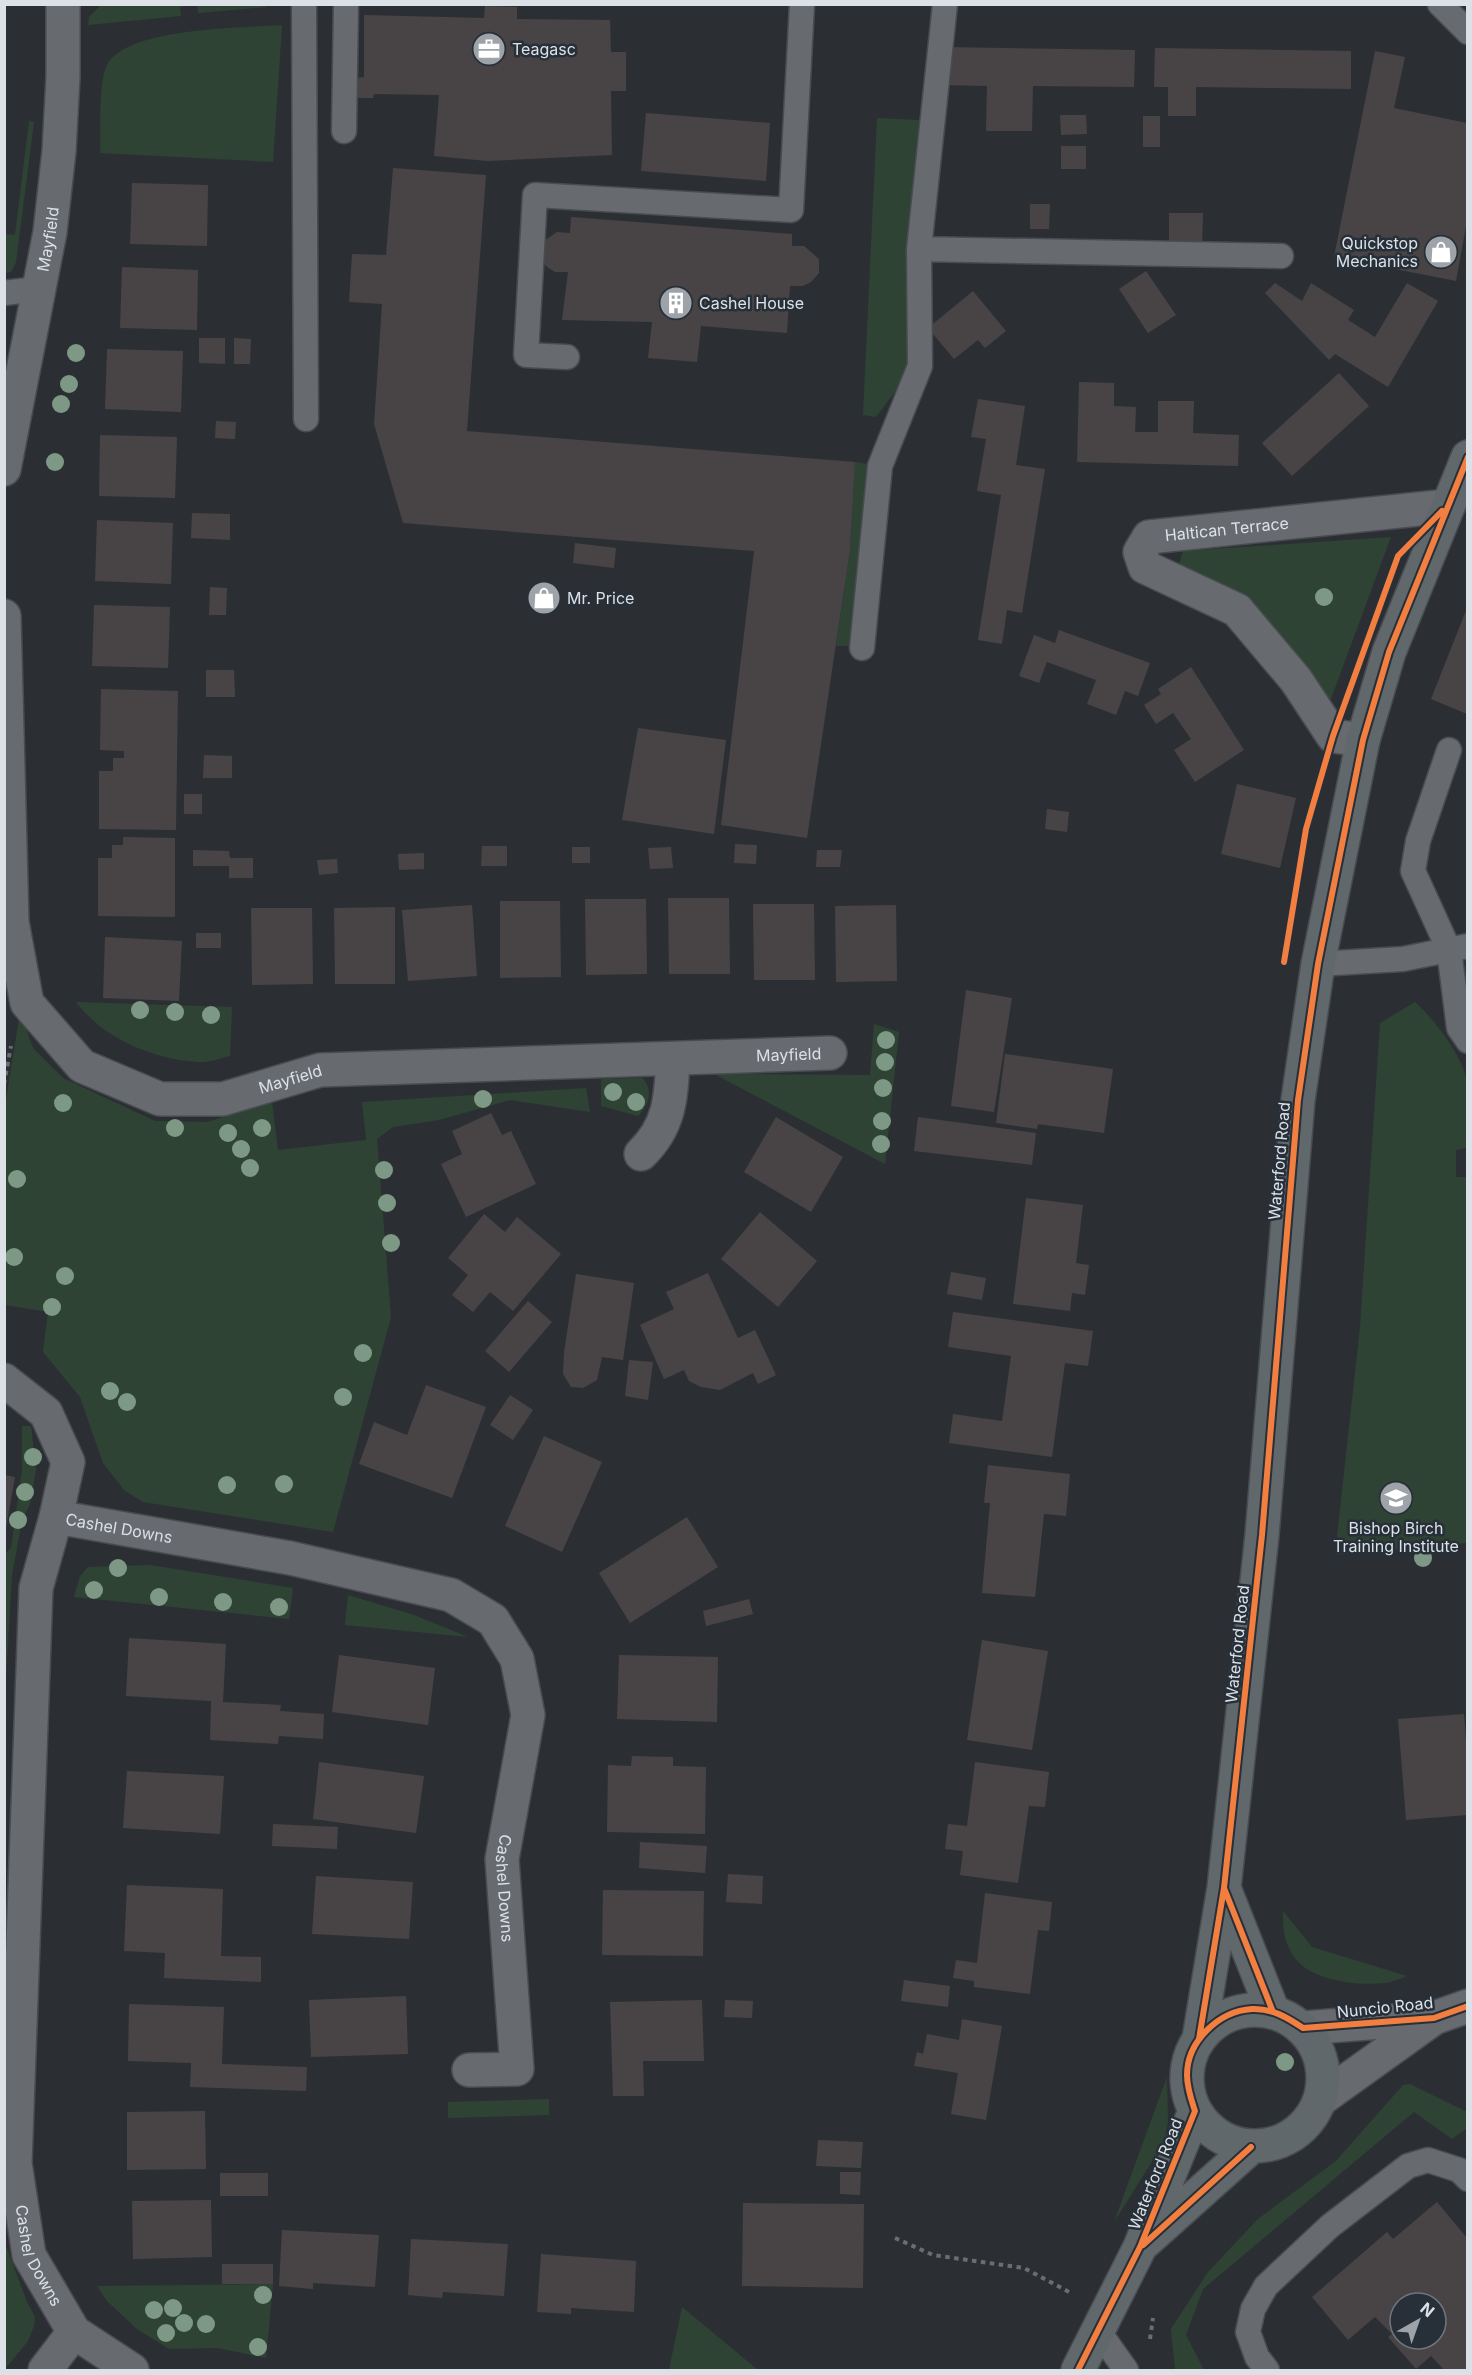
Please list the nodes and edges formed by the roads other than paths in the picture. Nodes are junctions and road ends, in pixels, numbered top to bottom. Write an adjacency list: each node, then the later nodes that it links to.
1 (63, 4): 11 (street, Mayfield)
2 (304, 4): 14 (lane)
3 (346, 4): 8 (lane)
4 (802, 4): 13 (lane)
5 (945, 4): 9 (lane)
6 (1440, 4): 7 (lane)
7 (1467, 32)
8 (344, 131)
9 (919, 249): 10 (lane); 19 (lane)
10 (1281, 256)
11 (37, 289): 12 (lane); 16 (street, Mayfield)
12 (4, 293)
13 (567, 357)
14 (306, 419)
15 (1467, 457): 17 (main road, Waterford Road)
16 (4, 469)
17 (1448, 506): 20 (main road, Waterford Road); 20 (street, Haltican Terrace)
18 (4, 616): 22 (street, Mayfield)
19 (862, 648)
20 (1363, 740): 24 (main road, Waterford Road)
21 (1449, 750): 23 (lane)
22 (8, 922): 27 (street, Mayfield)
23 (1458, 948): 24 (lane); 25 (lane)
24 (1318, 964): 32 (main road, Waterford Road)
25 (1465, 1032)
26 (830, 1053): 27 (street, Mayfield)
27 (674, 1059): 28 (street)
28 (641, 1155)
29 (4, 1380): 30 (street)
30 (56, 1517): 31 (street, Cashel Downs); 38 (street, Cashel Downs)
31 (16, 1824): 44 (street, Cashel Downs)
32 (1224, 1888): 34 (main road, Waterford Road); 37 (main road, Waterford Road)
33 (1467, 2006): 35 (street, Nuncio Road)
34 (1273, 2012): 36 (main road); 37 (main road)
35 (1434, 2018): 36 (street, Nuncio Road); 39 (street, Nuncio Road)
36 (1303, 2028): 39 (main road)
37 (1199, 2038): 40 (main road)
38 (469, 2070)
39 (1321, 2099): 41 (main road)
40 (1195, 2111): 41 (main road); 43 (main road, Waterford Road)
41 (1251, 2147): 43 (main road, Waterford Road)
42 (1467, 2179): 50 (lane)
43 (1140, 2247): 45 (main road, Waterford Road)
44 (74, 2332): 46 (street); 47 (street)
45 (1099, 2332): 48 (main road, Waterford Road); 49 (lane)
46 (45, 2370)
47 (132, 2370)
48 (1078, 2370)
49 (1126, 2370)
50 (1267, 2370)

